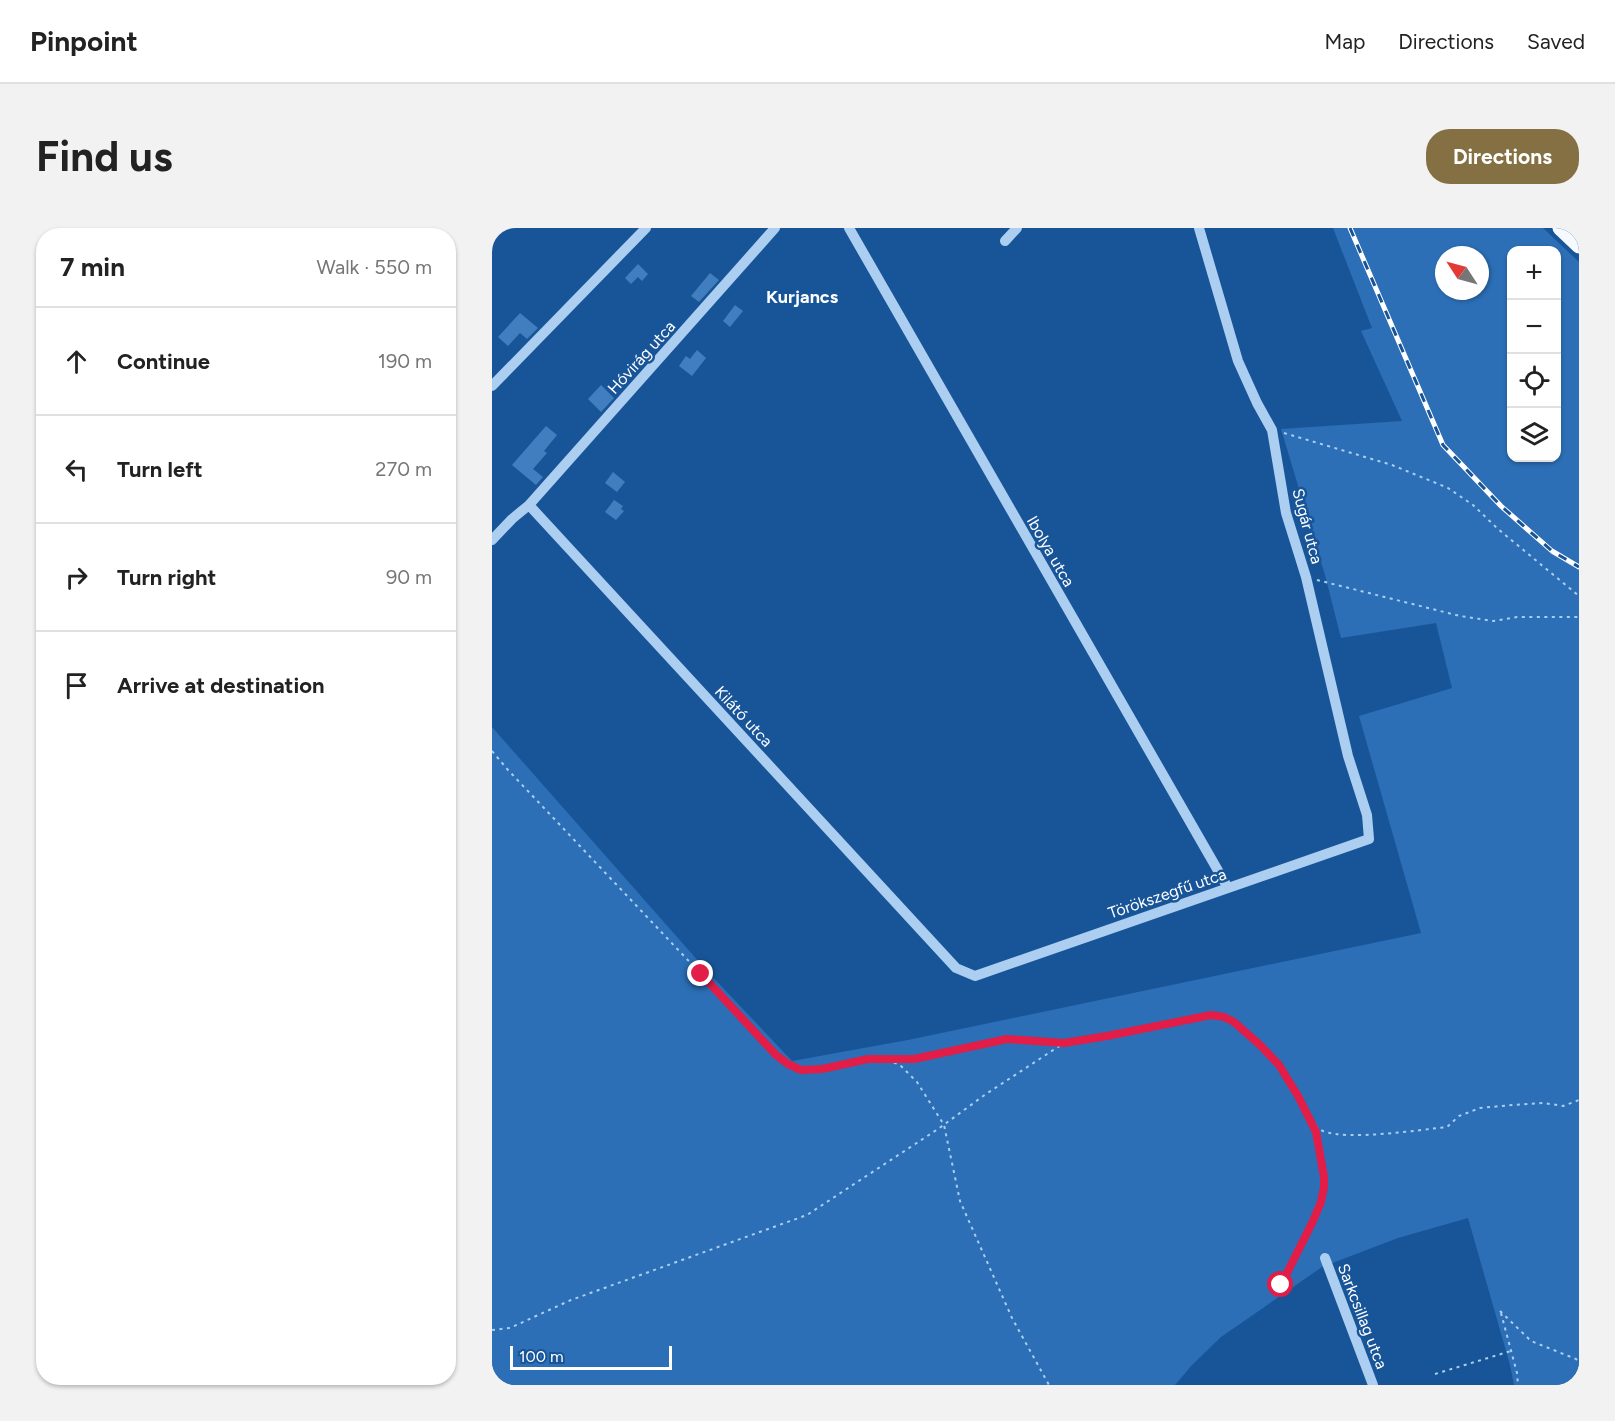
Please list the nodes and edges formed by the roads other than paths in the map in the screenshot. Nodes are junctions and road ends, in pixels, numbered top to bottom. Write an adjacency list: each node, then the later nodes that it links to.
1 (646, 228): 9 (street)
2 (775, 228): 10 (street, Hóvirág utca)
3 (849, 228): 13 (street, Ibolya utca)
4 (1017, 228): 7 (street)
5 (1199, 228): 12 (street, Sugár utca)
6 (1560, 228): 8 (main road)
7 (1005, 241)
8 (1579, 246)
9 (492, 386)
10 (529, 505): 11 (street); 14 (street, Kilátó utca)
11 (492, 540)
12 (1369, 839): 13 (street, Törökszegfű utca)
13 (1228, 888): 14 (street, Törökszegfű utca)
14 (975, 976)
15 (1325, 1258): 16 (street, Sarkcsillag utca)
16 (1373, 1385)

